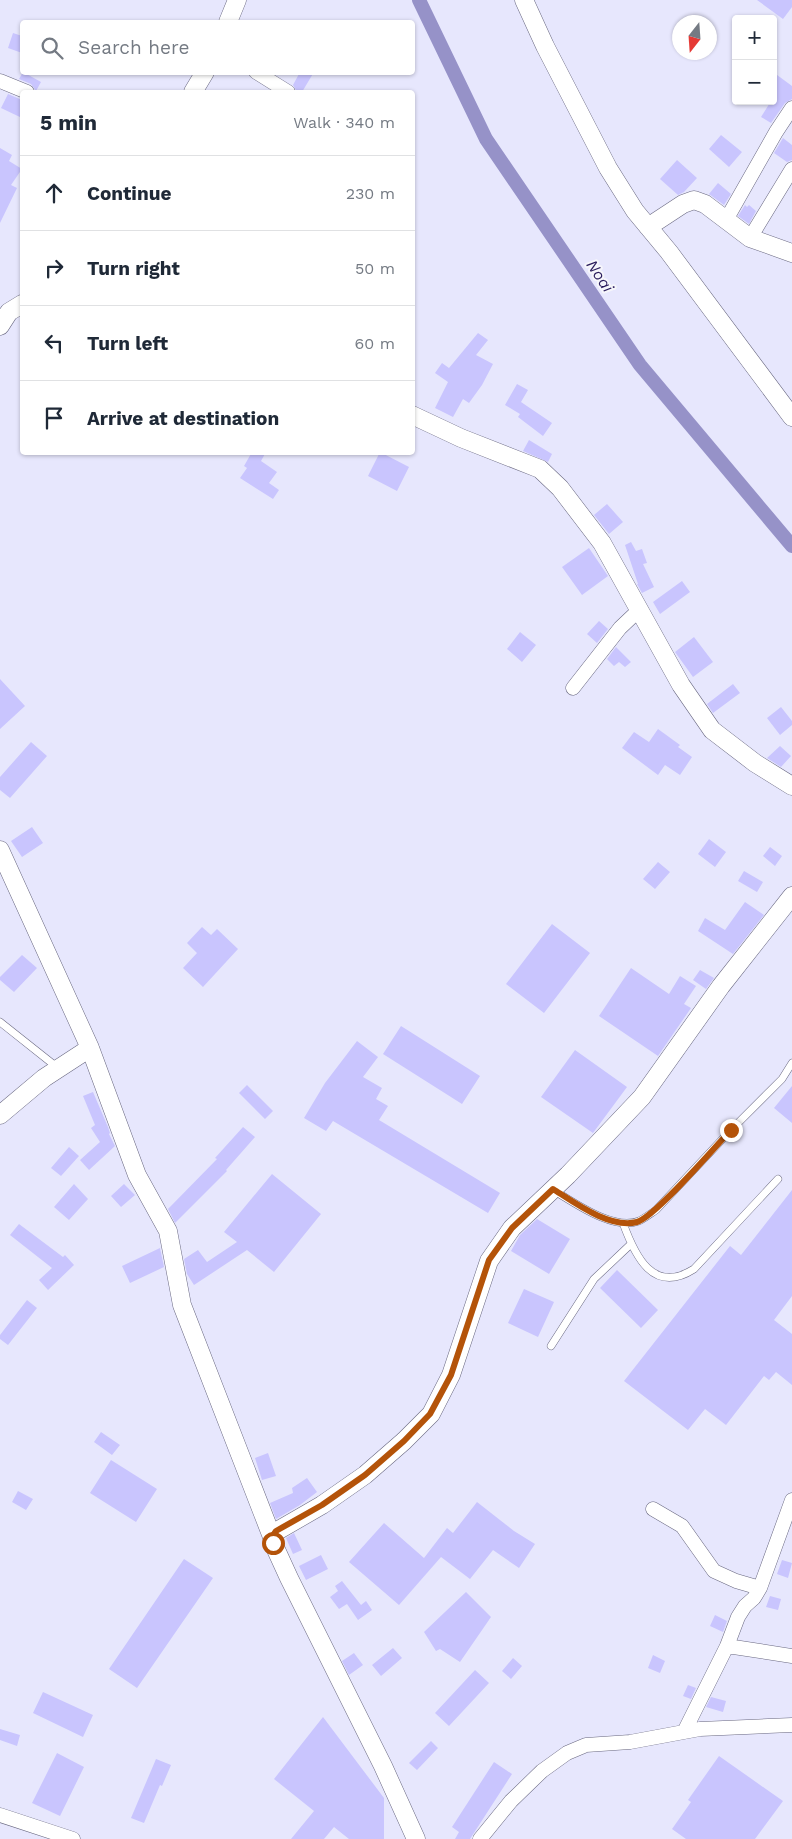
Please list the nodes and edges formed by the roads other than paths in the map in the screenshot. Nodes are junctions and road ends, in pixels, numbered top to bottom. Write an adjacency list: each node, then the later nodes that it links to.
1 (237, 0): 3 (street)
2 (524, 0): 13 (street)
3 (229, 20)
4 (202, 75): 8 (street)
5 (261, 75): 9 (street)
6 (0, 81): 7 (street)
7 (22, 90)
8 (195, 90)
9 (285, 90)
10 (792, 108): 12 (street)
11 (792, 169): 14 (street)
12 (726, 220): 13 (street); 14 (street)
13 (648, 227): 19 (street)
14 (750, 238): 15 (street)
15 (792, 253)
16 (20, 305): 17 (street)
17 (0, 326)
18 (415, 416): 20 (street)
19 (792, 417)
20 (639, 610): 21 (street); 22 (street)
21 (573, 688)
22 (792, 786)
23 (0, 850): 26 (street)
24 (792, 896): 31 (street)
25 (0, 1022): 28 (lane)
26 (90, 1048): 28 (street); 37 (street)
27 (792, 1063): 32 (lane)
28 (59, 1069): 29 (street)
29 (0, 1115)
30 (778, 1179): 33 (lane)
31 (553, 1189): 32 (lane); 37 (street)
32 (623, 1223): 33 (lane)
33 (631, 1244): 34 (lane)
34 (551, 1346)
35 (792, 1500): 38 (street)
36 (653, 1509): 38 (street)
37 (272, 1537): 45 (street)
38 (760, 1588): 39 (street)
39 (727, 1646): 40 (street); 42 (street)
40 (792, 1656)
41 (792, 1725): 42 (street)
42 (684, 1732): 46 (street)
43 (0, 1815): 44 (street)
44 (73, 1839)
45 (416, 1839)
46 (480, 1839)

